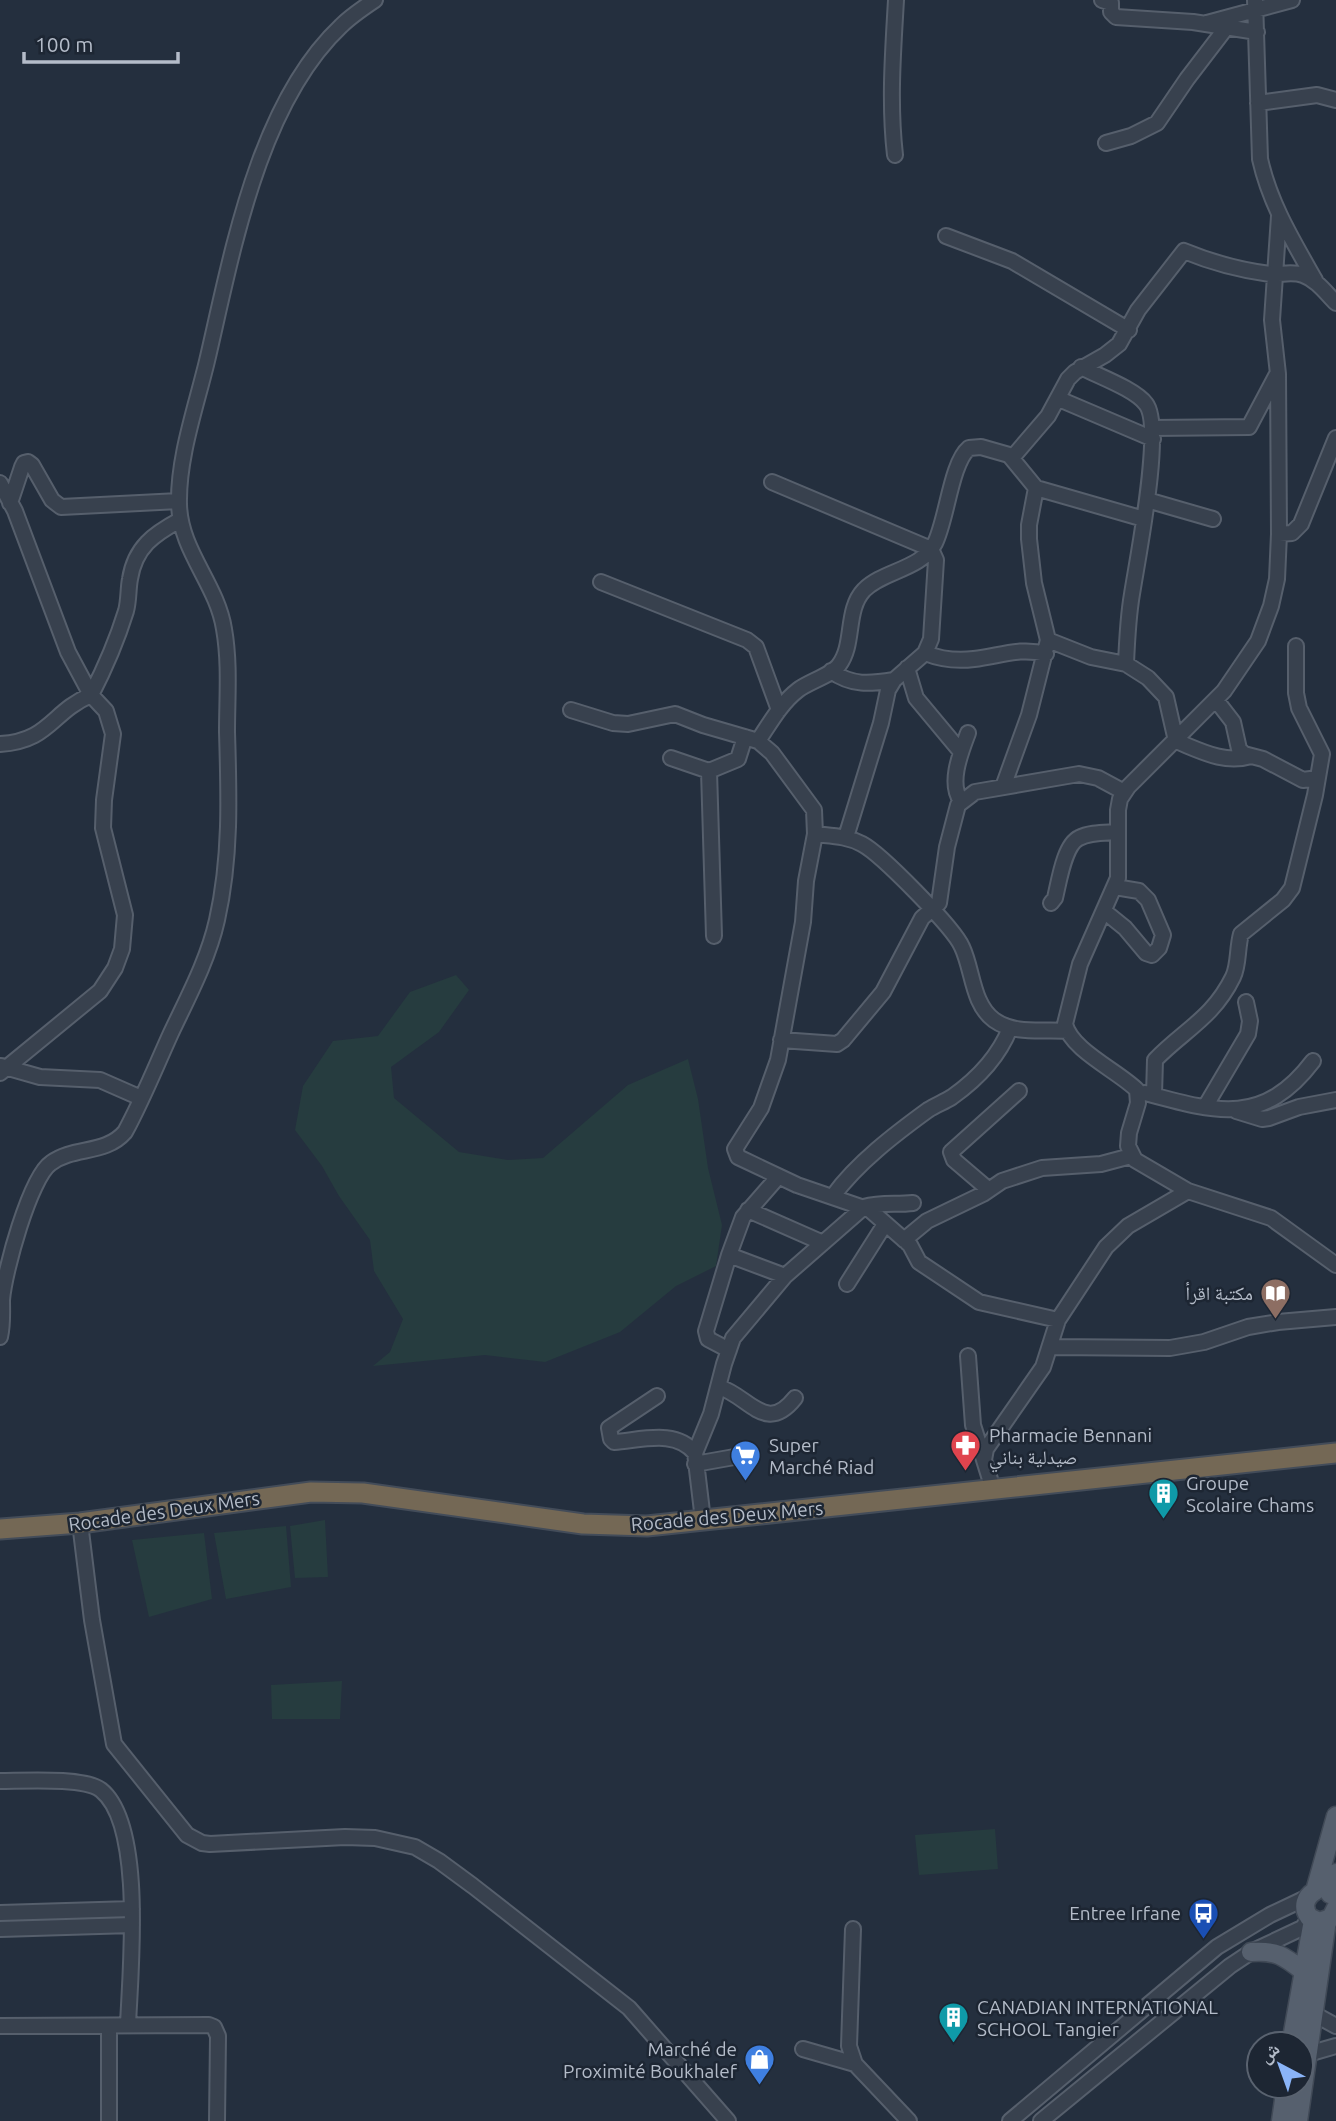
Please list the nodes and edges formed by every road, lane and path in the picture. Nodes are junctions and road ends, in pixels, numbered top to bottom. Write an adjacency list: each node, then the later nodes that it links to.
1 (375, 0): 29 (street)
2 (896, 0): 12 (street)
3 (1292, 0): 5 (street)
4 (1108, 1): 6 (street)
5 (1255, 4): 6 (street); 8 (street)
6 (1205, 24): 7 (street)
7 (1226, 28): 8 (street); 11 (street)
8 (1257, 32): 10 (street)
9 (1336, 100): 10 (street)
10 (1258, 103): 13 (street)
11 (1106, 143)
12 (895, 155)
13 (1279, 216): 15 (street); 16 (street)
14 (946, 236): 18 (street)
15 (1275, 275): 16 (street); 18 (street); 20 (street)
16 (1315, 281): 17 (street)
17 (1336, 303)
18 (1129, 330): 19 (street)
19 (1081, 367): 21 (street); 22 (street)
20 (1278, 374): 22 (street); 34 (street)
21 (1059, 399): 22 (street); 24 (street)
22 (1152, 434): 28 (street)
23 (1336, 438): 34 (street)
24 (1012, 457): 27 (street); 35 (street)
25 (772, 482): 35 (street)
26 (0, 483): 30 (street)
27 (1036, 488): 31 (street); 38 (street)
28 (1146, 500): 31 (street); 32 (street)
29 (179, 501): 30 (street); 33 (street)
30 (10, 503): 44 (street)
31 (1144, 519): 40 (street)
32 (1213, 519)
33 (180, 520): 44 (street); 77 (street)
34 (1279, 534): 45 (street)
35 (931, 549): 39 (street); 42 (street)
36 (601, 582): 47 (street)
37 (1296, 646): 56 (street)
38 (1047, 647): 39 (street); 40 (street); 57 (street)
39 (925, 653): 41 (street)
40 (1126, 664): 50 (street)
41 (907, 668): 43 (street); 52 (street)
42 (831, 671): 43 (street); 47 (street)
43 (894, 680): 62 (street)
44 (91, 695): 51 (street); 73 (street)
45 (1216, 700): 50 (street); 53 (street)
46 (571, 710): 49 (street)
47 (779, 710): 49 (street)
48 (968, 733): 52 (street)
49 (751, 739): 55 (street); 61 (street)
50 (1176, 741): 53 (street); 58 (street)
51 (0, 744)
52 (961, 752): 59 (street)
53 (1251, 757): 56 (street)
54 (671, 758): 55 (street)
55 (709, 771): 67 (street)
56 (1318, 778): 76 (street)
57 (1003, 787): 58 (street); 59 (street)
58 (1124, 793): 60 (street)
59 (961, 801): 65 (street)
60 (1118, 832): 63 (street); 64 (street)
61 (815, 834): 62 (street); 71 (street)
62 (846, 837): 65 (street)
63 (1115, 887): 66 (street); 66 (street)
64 (1051, 903)
65 (931, 909): 69 (street); 71 (street)
66 (1104, 911): 70 (street)
67 (713, 936)
68 (1246, 1002): 79 (street)
69 (1010, 1028): 70 (street); 85 (street)
70 (1066, 1031): 74 (street)
71 (781, 1040): 82 (street)
72 (1313, 1061): 80 (street)
73 (2, 1069): 77 (street)
74 (1137, 1090): 76 (street); 81 (street)
75 (1019, 1091): 83 (street)
76 (1154, 1095): 79 (street)
77 (141, 1098): 98 (street)
78 (1336, 1100): 80 (street)
79 (1205, 1107): 80 (street)
80 (1236, 1111)
81 (1131, 1156): 83 (street); 84 (street)
82 (778, 1177): 85 (street); 88 (street)
83 (988, 1189): 90 (street)
84 (1188, 1191): 93 (street); 97 (street)
85 (833, 1196): 87 (street)
86 (913, 1203): 87 (street)
87 (864, 1207): 89 (street); 91 (street)
88 (748, 1210): 91 (street); 92 (street)
89 (885, 1224): 90 (street); 95 (street)
90 (904, 1240): 97 (street)
91 (823, 1243): 94 (street)
92 (729, 1255): 94 (street); 100 (street)
93 (1336, 1265)
94 (785, 1276): 100 (street)
95 (847, 1284)
96 (1336, 1317): 99 (street)
97 (1058, 1320): 99 (street)
98 (0, 1337)
99 (1051, 1347): 108 (street)
100 (729, 1350): 102 (street)
101 (968, 1356): 108 (street)
102 (719, 1387): 104 (street); 107 (street)
103 (656, 1396): 107 (street)
104 (795, 1398)
105 (740, 1455): 107 (street)
106 (1333, 1456): 109 (highway, Rocade des Deux Mers)
107 (695, 1458): 110 (street)
108 (984, 1460): 109 (street)
109 (993, 1489): 110 (highway, Rocade des Deux Mers)
110 (704, 1520): 111 (highway, Rocade des Deux Mers)
111 (80, 1523): 112 (highway, Rocade des Deux Mers); 139 (street)
112 (0, 1529)
113 (0, 1781): 117 (street)
114 (1336, 1816): 116 (main road)
115 (1336, 1873): 116 (main road)
116 (1322, 1907): 122 (street); 123 (main road); 124 (main road); 141 (street)
117 (132, 1909): 118 (street); 119 (street)
118 (0, 1913)
119 (132, 1925): 120 (street); 126 (street)
120 (0, 1929)
121 (853, 1929): 134 (street)
122 (1251, 1952): 123 (main road); 142 (street)
123 (1303, 1971): 129 (main road)
124 (1314, 2014): 128 (street); 130 (main road)
125 (0, 2025): 127 (street)
126 (128, 2025): 127 (street); 138 (street)
127 (109, 2026): 137 (street)
128 (1336, 2026)
129 (1293, 2030)
130 (1312, 2030)
131 (1336, 2046): 133 (street)
132 (803, 2049): 134 (street)
133 (1315, 2052)
134 (855, 2064): 140 (street)
135 (1284, 2100): 143 (main road)
136 (1301, 2100): 144 (main road)
137 (109, 2121)
138 (217, 2121)
139 (728, 2121)
140 (909, 2121)
141 (1010, 2121)
142 (1041, 2121)
143 (1281, 2121)
144 (1298, 2121)

